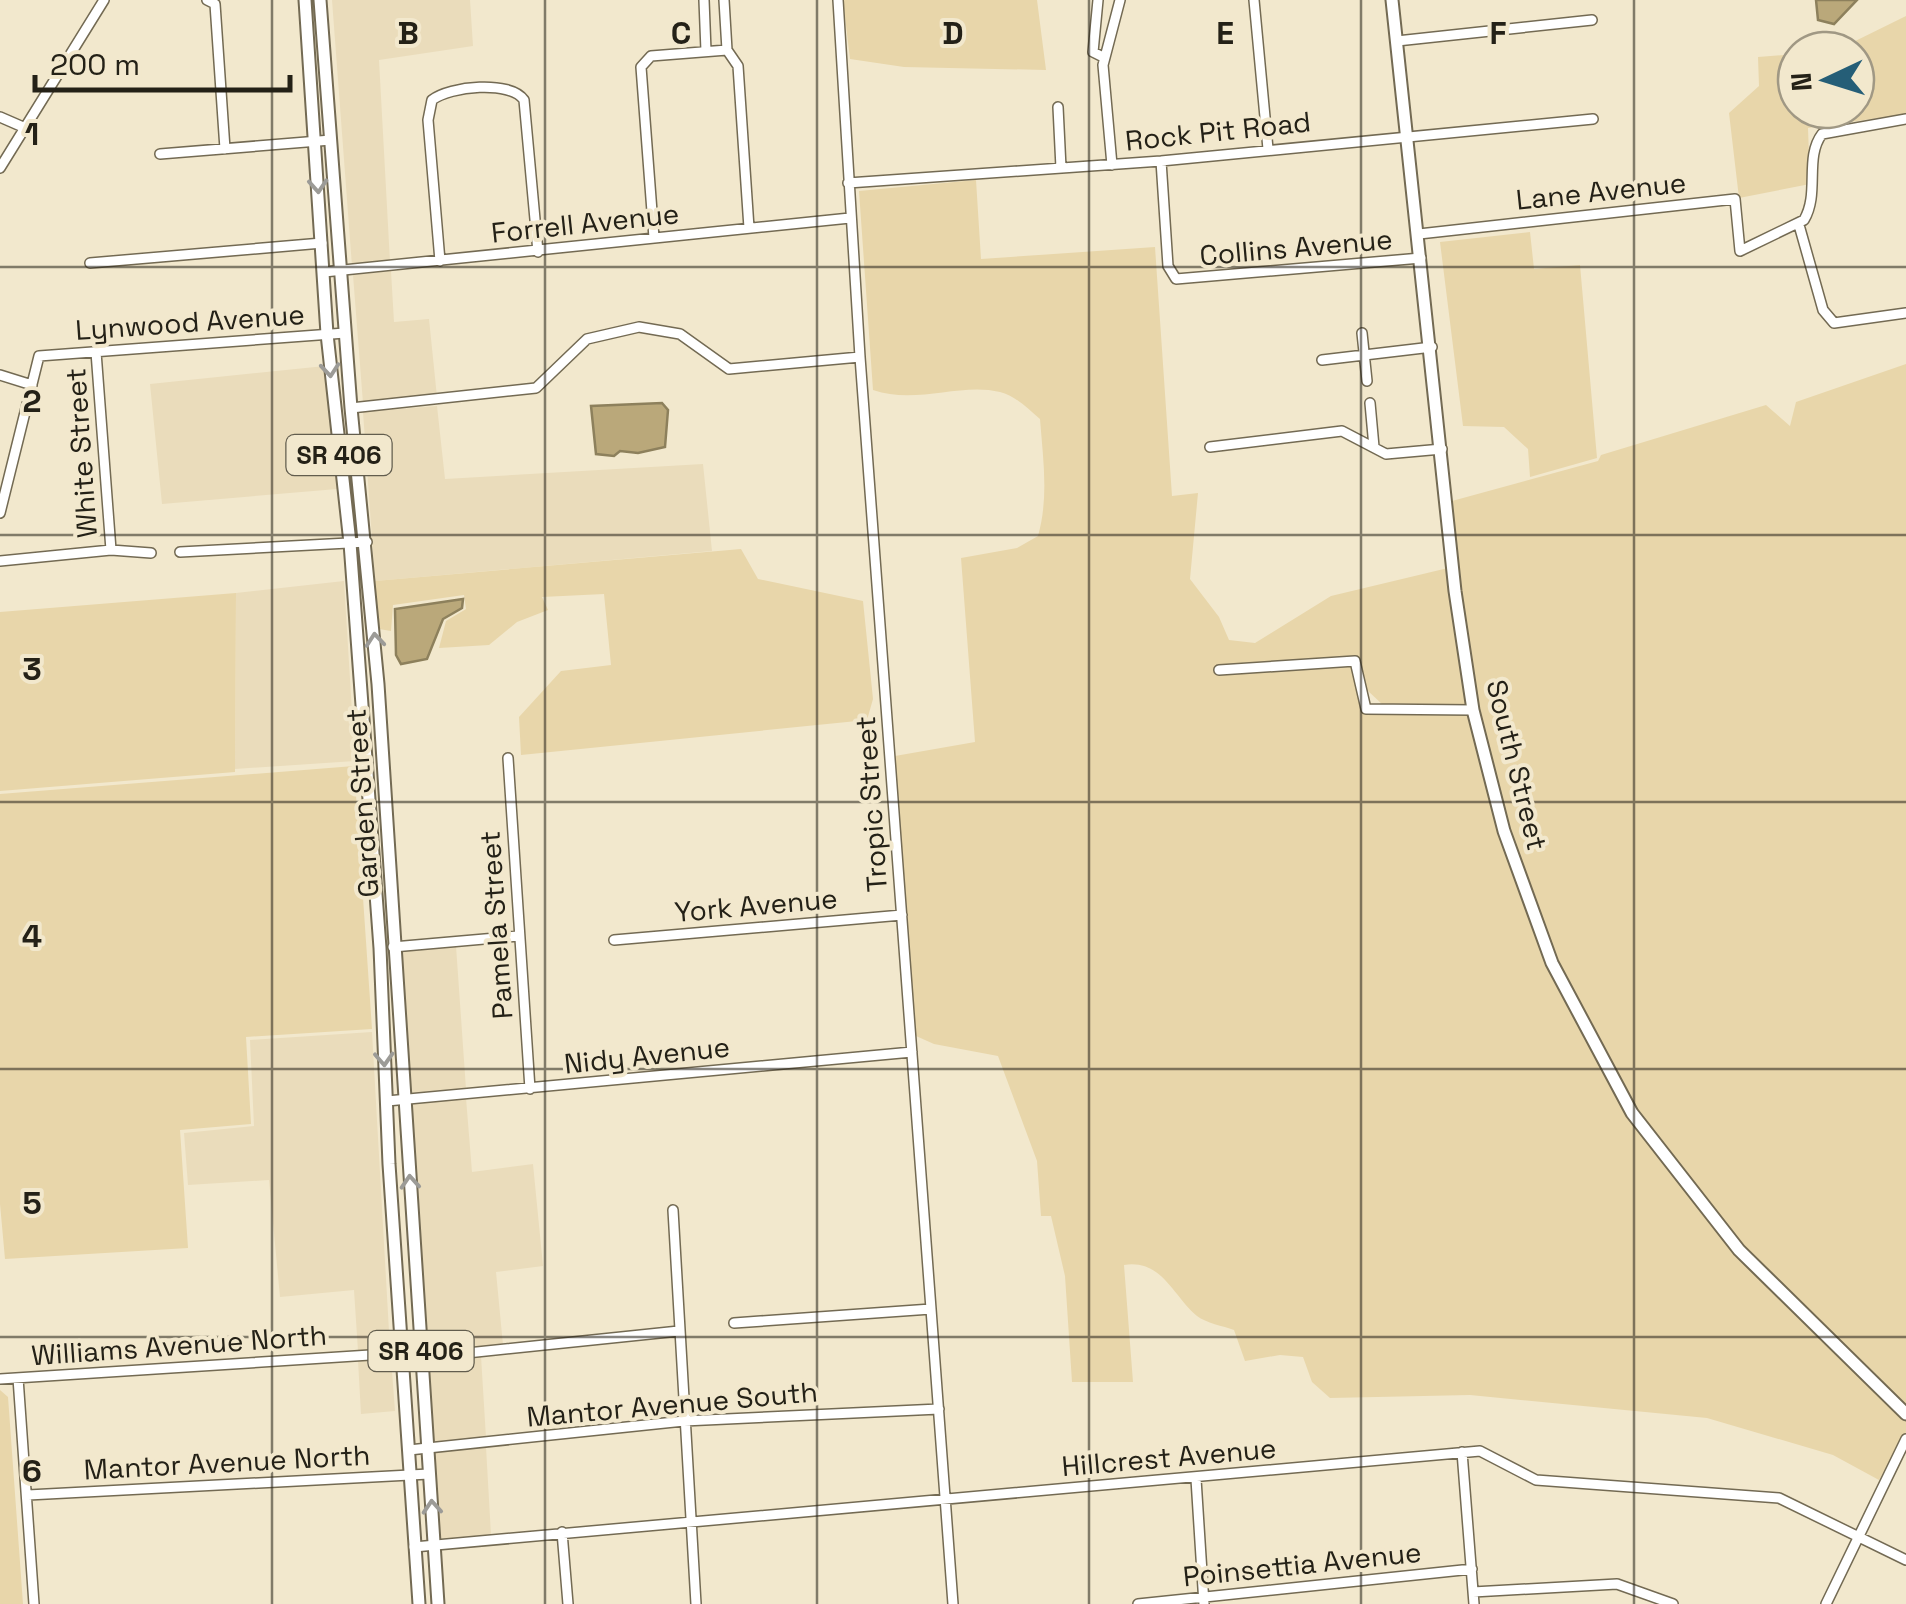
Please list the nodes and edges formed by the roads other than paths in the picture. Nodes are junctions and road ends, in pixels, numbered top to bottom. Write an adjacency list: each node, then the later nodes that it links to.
1 (104, 0): 21 (street)
2 (208, 0): 25 (street)
3 (306, 0): 24 (main road, Garden Street / SR 406)
4 (320, 0): 23 (main road, Garden Street / SR 406)
5 (704, 0): 15 (street)
6 (724, 0): 14 (street)
7 (838, 0): 32 (street, Tropic Street)
8 (1098, 0): 16 (street)
9 (1120, 0): 16 (street)
10 (1254, 0): 26 (street)
11 (1392, 0): 13 (main road, South Street)
12 (1592, 20): 13 (street)
13 (1397, 41): 22 (main road, South Street)
14 (727, 50): 15 (street); 35 (street)
15 (706, 51): 37 (street)
16 (1103, 58): 29 (street)
17 (1058, 107): 31 (street)
18 (0, 117): 21 (street)
19 (1593, 119): 22 (street, Rock Pit Road)
20 (1906, 119): 34 (street)
21 (23, 127): 30 (street)
22 (1408, 134): 26 (street, Rock Pit Road); 36 (main road, South Street)
23 (330, 140): 24 (street); 44 (main road, Garden Street / SR 406)
24 (315, 142): 25 (street); 38 (main road, Garden Street / SR 406, one-way to 38)
25 (225, 149): 27 (street)
26 (1268, 149): 28 (street, Rock Pit Road)
27 (160, 154)
28 (1161, 161): 29 (street, Rock Pit Road); 40 (street, Collins Avenue)
29 (1112, 165): 31 (street, Rock Pit Road)
30 (0, 168)
31 (1061, 168): 32 (street, Rock Pit Road)
32 (848, 183): 33 (street, Tropic Street)
33 (850, 218): 35 (street, Forrell Avenue); 52 (street, Tropic Street)
34 (1799, 225): 36 (street, Lane Avenue); 45 (street)
35 (749, 228): 37 (street, Forrell Avenue)
36 (1419, 234): 40 (main road, South Street)
37 (654, 238): 39 (street, Forrell Avenue)
38 (322, 242): 42 (street); 43 (main road, Garden Street / SR 406)
39 (538, 252): 41 (street, Forrell Avenue); 41 (street)
40 (1422, 258): 49 (main road, South Street)
41 (440, 261): 44 (street, Forrell Avenue)
42 (90, 264)
43 (324, 272): 44 (street, Forrell Avenue); 48 (main road, Garden Street / SR 406)
44 (340, 272): 46 (main road, Garden Street / SR 406)
45 (1906, 313)
46 (345, 332): 48 (street, Lynwood Avenue); 58 (main road, Garden Street / SR 406)
47 (1362, 332): 51 (street)
48 (327, 334): 50 (street, Lynwood Avenue); 64 (main road, Garden Street / SR 406, one-way to 64)
49 (1432, 347): 51 (street); 61 (main road, South Street)
50 (96, 352): 56 (street, Lynwood Avenue); 65 (street, White Street)
51 (1364, 356): 53 (street); 55 (street)
52 (860, 357): 58 (street); 76 (street, Tropic Street)
53 (1322, 360)
54 (0, 375): 56 (street)
55 (1367, 381)
56 (32, 385): 62 (street)
57 (1370, 403): 60 (street)
58 (351, 408): 63 (main road, Garden Street / SR 406)
59 (1210, 447): 60 (street)
60 (1374, 447): 61 (street)
61 (1442, 450): 72 (main road, South Street)
62 (0, 514)
63 (366, 542): 64 (street); 70 (main road, Garden Street / SR 406, one-way to 63)
64 (350, 543): 66 (street); 71 (main road, Garden Street / SR 406)
65 (112, 550): 67 (street); 68 (street)
66 (180, 552)
67 (151, 553)
68 (0, 560)
69 (1219, 670): 72 (street)
70 (378, 684): 71 (street); 74 (main road, Garden Street / SR 406)
71 (360, 685): 75 (main road, Garden Street / SR 406)
72 (1472, 710): 98 (main road, South Street)
73 (508, 758): 77 (street, Pamela Street)
74 (390, 842): 75 (street); 79 (main road, Garden Street / SR 406)
75 (372, 843): 80 (main road, Garden Street / SR 406)
76 (902, 915): 78 (street, York Avenue); 83 (street, Tropic Street)
77 (518, 936): 79 (street); 84 (street, Pamela Street)
78 (614, 940)
79 (397, 947): 80 (street); 81 (main road, Garden Street / SR 406)
80 (380, 948): 82 (main road, Garden Street / SR 406)
81 (401, 1020): 82 (street); 85 (main road, Garden Street / SR 406)
82 (382, 1021): 86 (main road, Garden Street / SR 406, one-way to 86)
83 (912, 1052): 84 (street, Nidy Avenue); 90 (street, Tropic Street)
84 (530, 1089): 85 (street, Nidy Avenue)
85 (405, 1099): 86 (street, Nidy Avenue); 88 (main road, Garden Street / SR 406, one-way to 85)
86 (387, 1101): 89 (main road, Garden Street / SR 406)
87 (674, 1210): 92 (street)
88 (416, 1265): 89 (main road); 94 (main road, Garden Street / SR 406)
89 (396, 1274): 93 (main road, Garden Street / SR 406)
90 (931, 1309): 91 (street); 97 (street, Tropic Street)
91 (734, 1323)
92 (679, 1331): 94 (street); 99 (street)
93 (401, 1353): 94 (street, Williams Avenue North); 95 (street, Williams Avenue North); 102 (main road, Garden Street / SR 406)
94 (421, 1358): 101 (main road, Garden Street / SR 406)
95 (18, 1378): 96 (street, Williams Avenue North); 107 (street)
96 (0, 1379)
97 (939, 1409): 99 (street, Mantor Avenue South); 108 (street, Tropic Street)
98 (1906, 1414)
99 (684, 1421): 101 (street, Mantor Avenue South); 109 (street)
100 (1906, 1439): 111 (street)
101 (428, 1449): 102 (street, Mantor Avenue South); 104 (main road, Garden Street / SR 406)
102 (409, 1450): 105 (main road, Garden Street / SR 406)
103 (1462, 1452): 106 (street, Hillcrest Avenue); 111 (street, Hillcrest Avenue); 115 (street)
104 (429, 1474): 105 (street, Mantor Avenue North); 112 (main road, Garden Street / SR 406, one-way to 104)
105 (410, 1475): 107 (street, Mantor Avenue North); 113 (main road, Garden Street / SR 406)
106 (1196, 1479): 108 (street, Hillcrest Avenue); 117 (street)
107 (28, 1495): 118 (street)
108 (945, 1496): 109 (street, Hillcrest Avenue); 123 (street, Tropic Street)
109 (689, 1521): 110 (street, Hillcrest Avenue); 122 (street)
110 (562, 1532): 112 (street, Hillcrest Avenue); 121 (street)
111 (1857, 1538): 114 (street, Hillcrest Avenue); 127 (street)
112 (434, 1545): 113 (street, Hillcrest Avenue); 120 (main road, Garden Street / SR 406)
113 (414, 1547): 119 (main road, Garden Street / SR 406)
114 (1906, 1560)
115 (1472, 1569): 116 (street); 117 (street, Poinsettia Avenue)
116 (1474, 1592): 125 (street); 126 (street)
117 (1204, 1601): 124 (street, Poinsettia Avenue)
118 (34, 1604)
119 (418, 1604)
120 (438, 1604)
121 (568, 1604)
122 (696, 1604)
123 (954, 1604)
124 (1138, 1604)
125 (1474, 1604)
126 (1673, 1604)
127 (1826, 1604)

